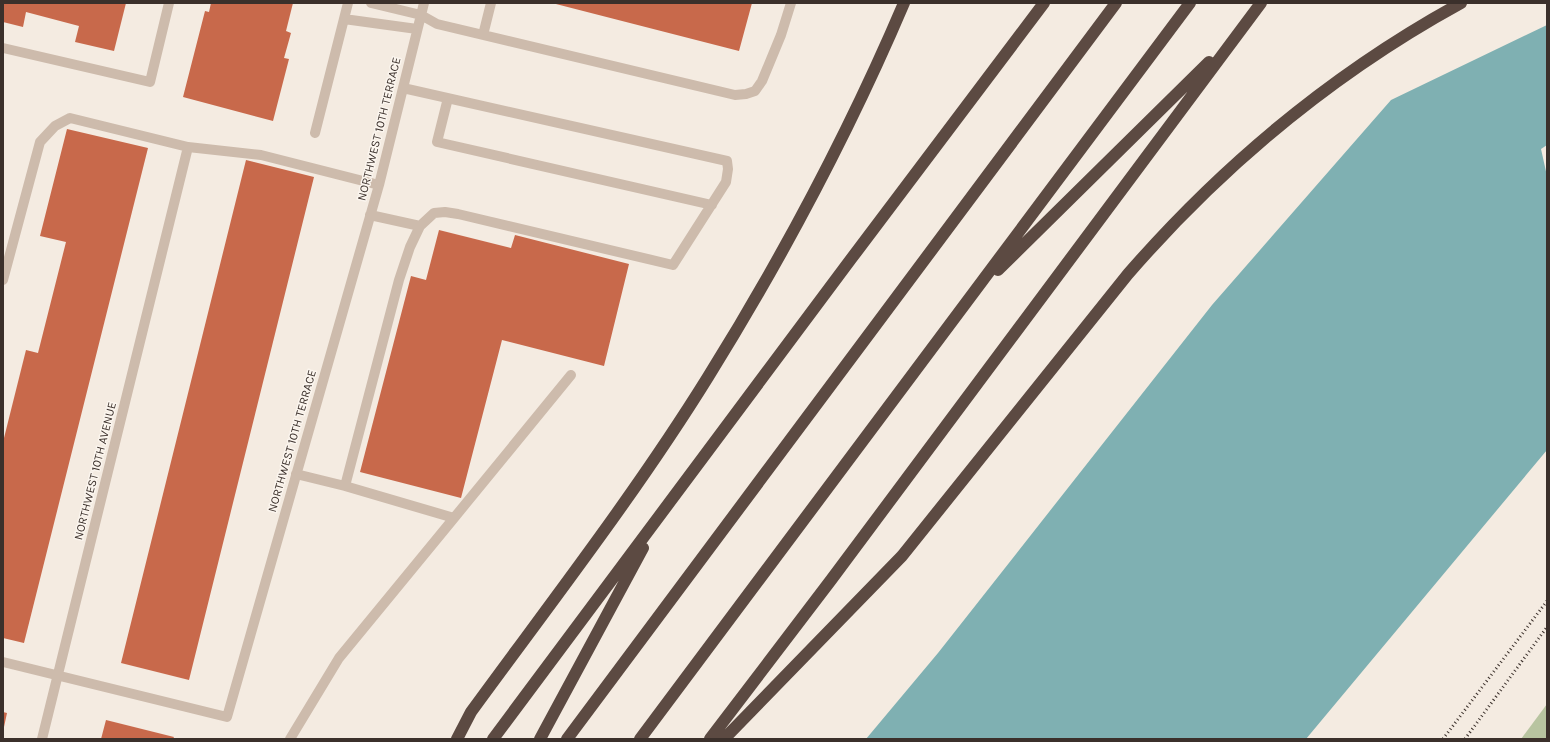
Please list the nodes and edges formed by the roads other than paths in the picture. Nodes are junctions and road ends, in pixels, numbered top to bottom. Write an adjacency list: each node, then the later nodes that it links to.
1 (169, 3): 18 (street)
2 (348, 3): 14 (street)
3 (371, 3): 13 (street)
4 (424, 3): 13 (street, NORTHWEST 10TH TERRACE)
5 (491, 3): 16 (street)
6 (790, 3): 16 (street)
7 (904, 3): 38 (highway)
8 (1044, 3): 32 (highway)
9 (1116, 3): 41 (highway)
10 (1190, 3): 28 (highway)
11 (1261, 3): 17 (highway)
12 (1461, 3): 44 (highway)
13 (421, 15): 15 (street, NORTHWEST 10TH TERRACE); 16 (street)
14 (344, 19): 15 (street); 21 (street)
15 (417, 29): 19 (street, NORTHWEST 10TH TERRACE)
16 (483, 35)
17 (1237, 35): 28 (highway); 43 (highway)
18 (3, 48)
19 (403, 88): 20 (street); 23 (street, NORTHWEST 10TH TERRACE)
20 (448, 98): 24 (street); 24 (street)
21 (315, 133)
22 (188, 147): 23 (street); 27 (street); 35 (street, NORTHWEST 10TH AVENUE)
23 (379, 185): 25 (street, NORTHWEST 10TH TERRACE)
24 (712, 205): 26 (street)
25 (370, 215): 26 (street); 30 (street, NORTHWEST 10TH TERRACE)
26 (420, 226): 31 (street)
27 (3, 280)
28 (970, 297): 42 (highway)
29 (571, 375): 33 (street)
30 (296, 474): 31 (street); 35 (street, NORTHWEST 10TH TERRACE)
31 (345, 486): 33 (street)
32 (662, 512): 39 (highway); 40 (highway)
33 (454, 518): 37 (street)
34 (3, 662): 35 (street)
35 (58, 675): 36 (street, NORTHWEST 10TH AVENUE)
36 (42, 739)
37 (290, 739)
38 (457, 739)
39 (493, 739)
40 (540, 739)
41 (567, 739)
42 (640, 739)
43 (710, 739)
44 (724, 739)

